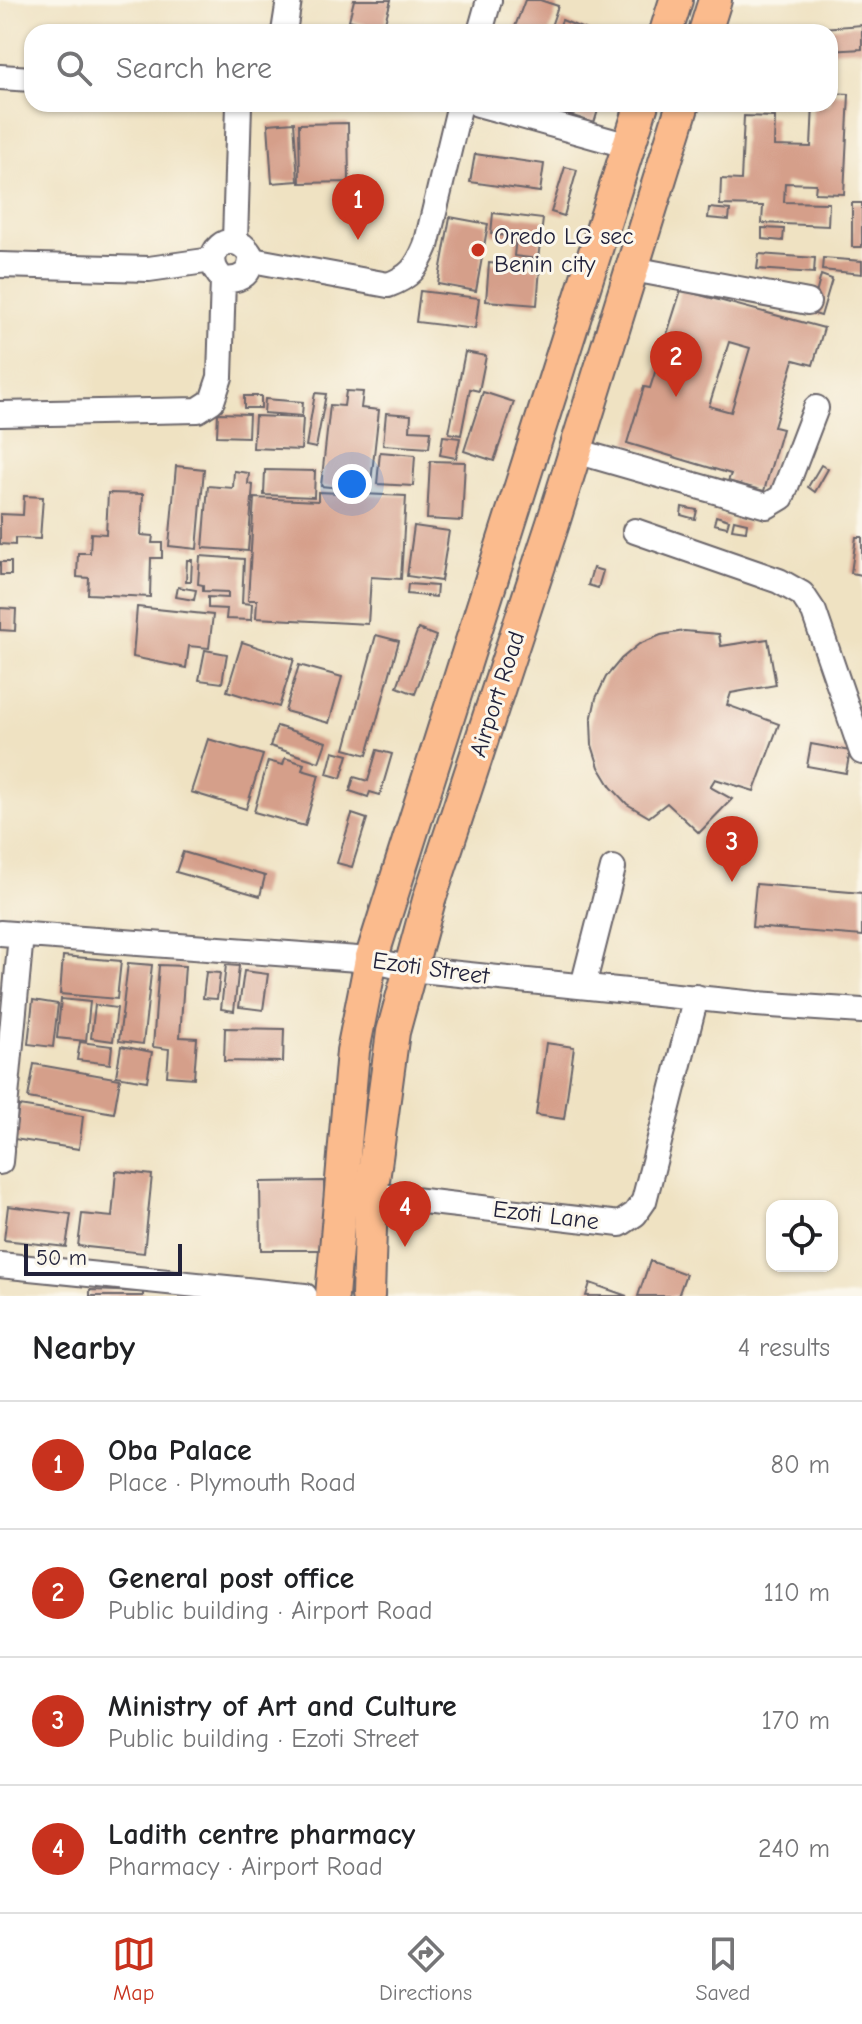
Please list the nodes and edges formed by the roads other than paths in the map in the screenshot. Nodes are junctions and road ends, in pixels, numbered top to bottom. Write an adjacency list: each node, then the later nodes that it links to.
1 (289, 0): 5 (street)
2 (489, 0): 6 (street)
3 (676, 0): 7 (main road)
4 (715, 0): 8 (main road)
5 (285, 24)
6 (482, 24)
7 (668, 24)
8 (708, 24)
9 (0, 77): 10 (street)
10 (24, 78)
11 (239, 112): 17 (street)
12 (458, 112): 18 (street)
13 (507, 112): 16 (street)
14 (640, 112): 16 (main road, Airport Road)
15 (681, 112): 21 (main road, Airport Road)
16 (629, 146): 30 (main road, Airport Road)
17 (235, 241): 18 (street); 20 (street)
18 (252, 260): 20 (street)
19 (0, 265): 20 (street)
20 (218, 269): 24 (street)
21 (633, 269): 22 (street); 25 (main road, Airport Road)
22 (808, 302)
23 (816, 408): 25 (street)
24 (0, 414)
25 (576, 451): 31 (main road, Airport Road)
26 (635, 531): 27 (street)
27 (862, 752)
28 (613, 868): 32 (street)
29 (10, 934): 30 (street, Ezoti Street); 35 (street)
30 (371, 960): 31 (street, Ezoti Street); 39 (main road, Airport Road)
31 (410, 969): 32 (street, Ezoti Street); 36 (main road, Airport Road)
32 (583, 986): 33 (street, Ezoti Street)
33 (696, 997): 34 (street, Ezoti Street); 36 (street, Ezoti Lane)
34 (862, 1011)
35 (0, 1162)
36 (371, 1195): 40 (main road, Airport Road)
37 (0, 1265): 38 (street)
38 (305, 1296)
39 (332, 1296)
40 (368, 1296)

